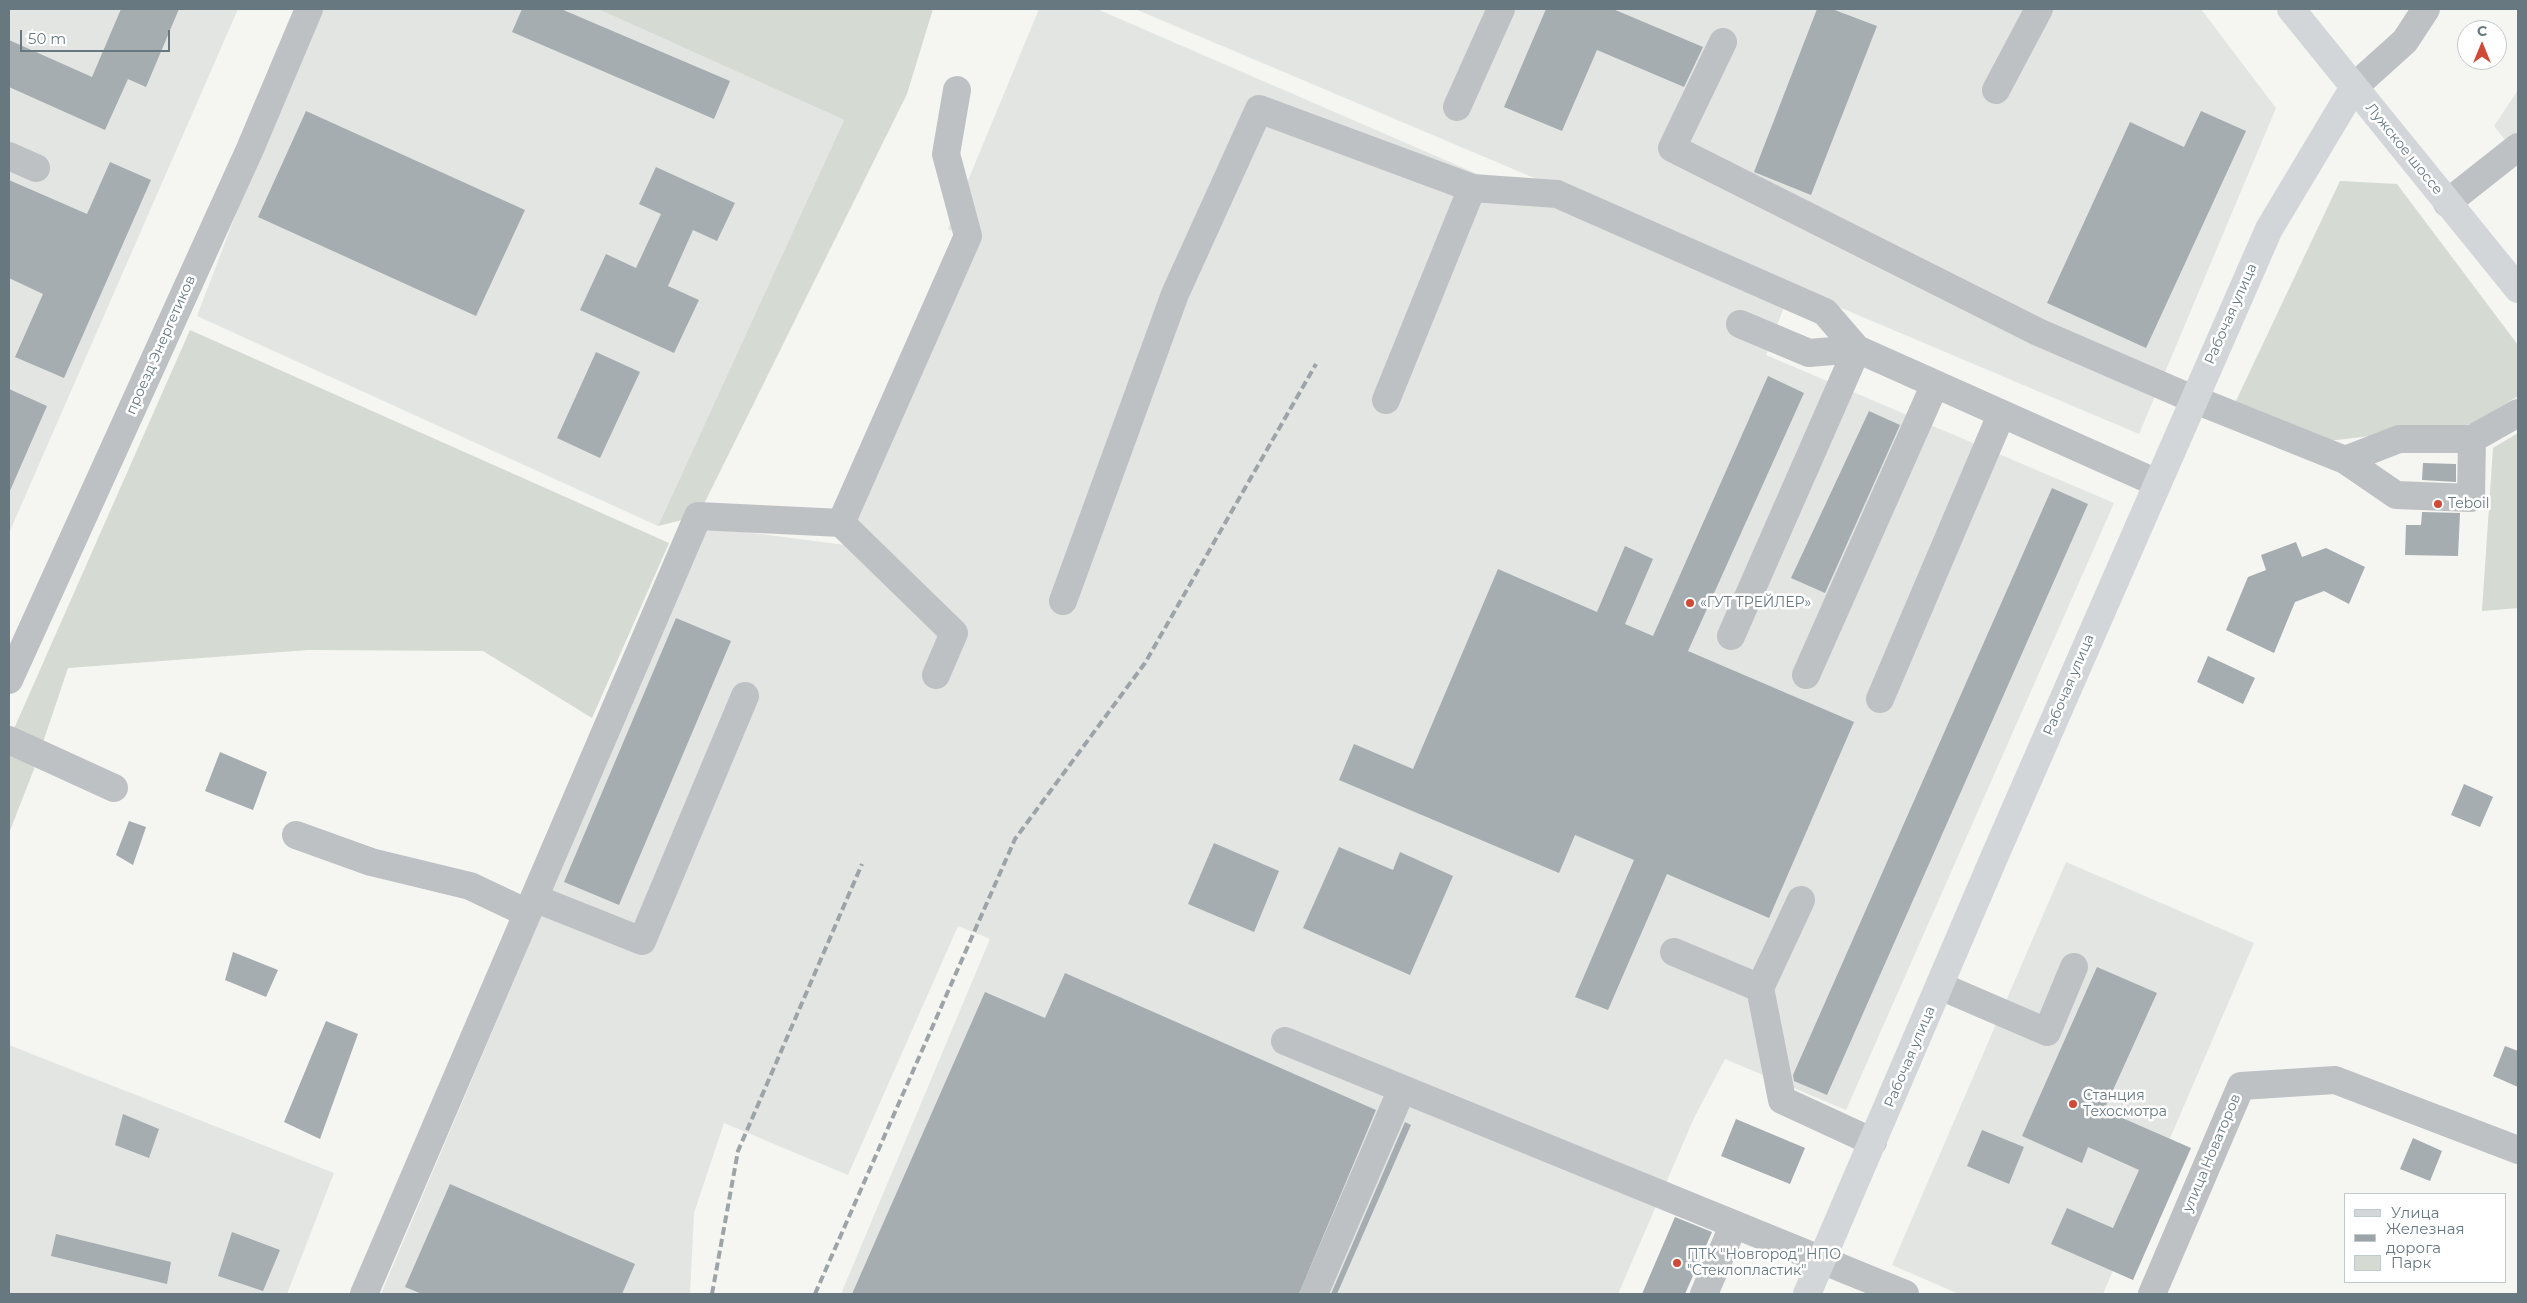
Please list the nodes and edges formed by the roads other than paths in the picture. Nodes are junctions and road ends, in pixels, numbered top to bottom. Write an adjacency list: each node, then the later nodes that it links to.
1 (309, 9): 30 (street, проезд Энергетиков)
2 (1500, 9): 10 (street)
3 (2039, 9): 9 (street)
4 (2291, 9): 7 (main road, Лужское шоссе)
5 (2426, 9): 7 (street)
6 (1723, 42): 20 (street)
7 (2354, 87): 15 (main road, Лужское шоссе); 20 (main road, Рабочая улица)
8 (957, 90): 27 (street)
9 (1996, 90)
10 (1457, 107)
11 (2518, 148): 15 (street)
12 (9, 156): 13 (street)
13 (36, 168)
14 (1472, 188): 18 (street); 21 (street); 28 (street)
15 (2447, 203): 16 (main road, Лужское шоссе)
16 (2518, 289)
17 (1740, 324): 18 (street)
18 (1857, 349): 19 (street); 29 (street)
19 (1935, 384): 23 (street); 32 (street)
20 (2193, 399): 25 (street); 26 (main road, Рабочая улица)
21 (1386, 400)
22 (2518, 413): 24 (street)
23 (2001, 415): 26 (street); 34 (street)
24 (2472, 439): 25 (street); 25 (street)
25 (2345, 460)
26 (2156, 483): 42 (main road, Рабочая улица)
27 (841, 523): 31 (street); 39 (street)
28 (1063, 601)
29 (1731, 636)
30 (12, 663)
31 (936, 675)
32 (1806, 675)
33 (745, 696): 39 (street)
34 (1880, 699)
35 (9, 740): 36 (street)
36 (114, 788)
37 (296, 835): 39 (street)
38 (1801, 900): 43 (street)
39 (531, 906): 50 (street)
40 (1674, 952): 43 (street)
41 (2074, 967): 42 (street)
42 (1940, 986): 46 (main road, Рабочая улица)
43 (1760, 988): 46 (street)
44 (1285, 1041): 45 (street)
45 (1402, 1089): 48 (street); 51 (street)
46 (1873, 1142): 49 (main road, Рабочая улица)
47 (2518, 1150): 55 (street, улица Новаторов)
48 (1734, 1224): 49 (street); 52 (street)
49 (1821, 1260): 53 (main road, Рабочая улица); 54 (street)
50 (364, 1294)
51 (1314, 1294)
52 (1704, 1294)
53 (1807, 1294)
54 (1905, 1294)
55 (2152, 1294)

